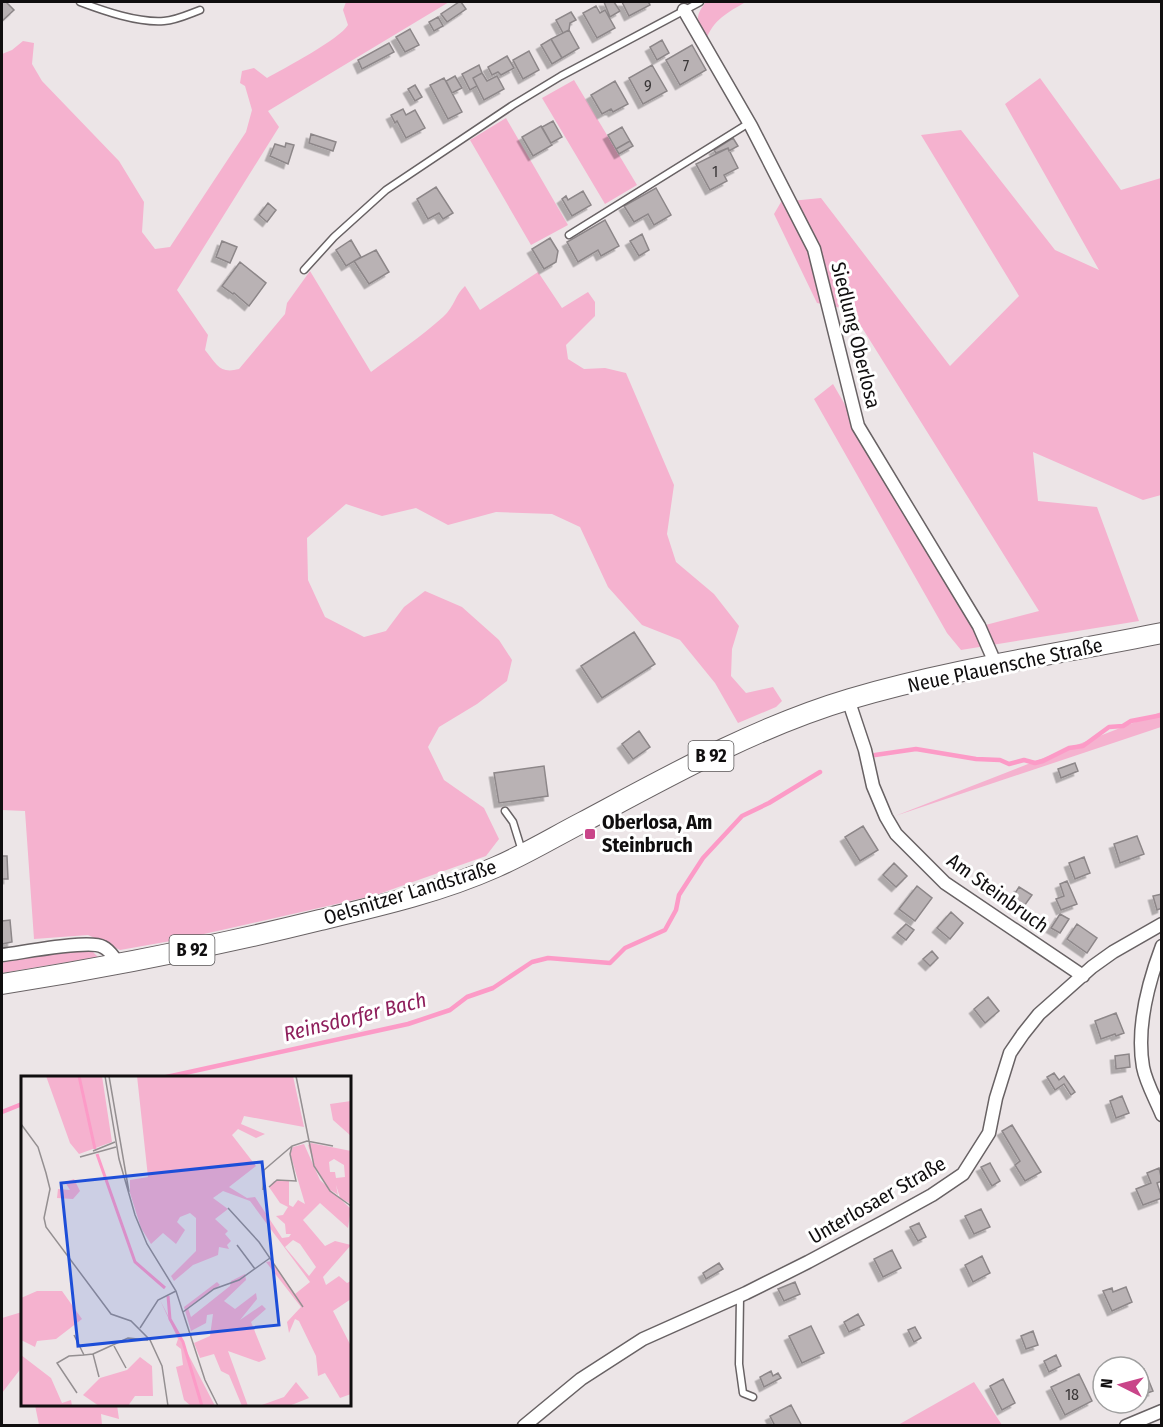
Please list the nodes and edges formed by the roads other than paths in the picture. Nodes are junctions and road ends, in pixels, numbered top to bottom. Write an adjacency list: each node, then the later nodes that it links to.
1 (80, 2): 3 (lane)
2 (700, 2): 4 (lane)
3 (200, 10)
4 (684, 10): 5 (street, Siedlung Oberlosa); 7 (lane)
5 (749, 123): 6 (lane); 9 (street, Siedlung Oberlosa)
6 (568, 235)
7 (304, 270)
8 (1161, 633): 9 (main road, Neue Plauensche Straße / B 92)
9 (996, 665): 10 (main road, Neue Plauensche Straße / B 92)
10 (848, 699): 12 (main road, Oelsnitzer Landstraße / B 92); 17 (street, Am Steinbruch)
11 (505, 811): 12 (lane)
12 (523, 854): 16 (main road, Oelsnitzer Landstraße / B 92)
13 (1161, 924): 17 (street, Unterlosaer Straße)
14 (1161, 946): 19 (street)
15 (2, 955): 16 (street)
16 (119, 964): 18 (main road, Oelsnitzer Landstraße / B 92)
17 (1083, 976): 20 (street, Unterlosaer Straße)
18 (2, 984)
19 (1161, 1115)
20 (740, 1295): 21 (lane); 23 (street, Unterlosaer Straße)
21 (753, 1397)
22 (1161, 1411): 24 (street)
23 (524, 1425)
24 (1126, 1425)

